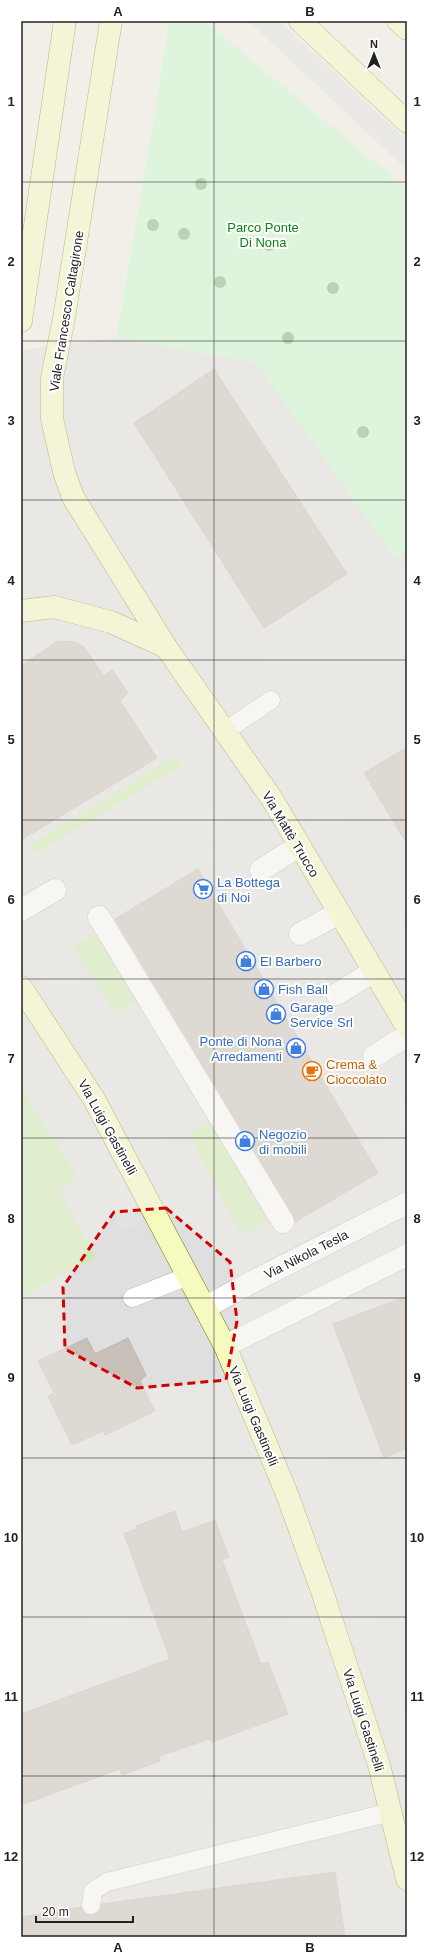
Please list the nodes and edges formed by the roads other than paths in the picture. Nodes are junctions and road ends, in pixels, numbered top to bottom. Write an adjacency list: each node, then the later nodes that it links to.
1 (65, 21): 7 (street)
2 (111, 21): 9 (street, Viale Francesco Caltagirone)
3 (300, 21): 6 (street)
4 (398, 21): 5 (street)
5 (407, 29)
6 (407, 122)
7 (21, 321)
8 (21, 611): 9 (street)
9 (166, 647): 11 (street, Via Mattè Trucco)
10 (271, 700): 11 (lane)
11 (224, 732): 12 (street, Via Mattè Trucco)
12 (299, 846): 13 (street); 16 (street, Via Mattè Trucco)
13 (261, 870)
14 (55, 890): 15 (street)
15 (21, 910)
16 (339, 913): 18 (street); 19 (street, Via Mattè Trucco)
17 (99, 917): 26 (street)
18 (300, 934)
19 (374, 971): 21 (street); 22 (street, Via Mattè Trucco)
20 (21, 987): 28 (street, Via Luigi Gastinelli)
21 (337, 994)
22 (407, 1028)
23 (407, 1036): 24 (street)
24 (374, 1056)
25 (407, 1203): 30 (street, Via Nikola Tesla)
26 (283, 1222)
27 (407, 1255): 31 (street)
28 (188, 1276): 29 (lane); 30 (street, Via Luigi Gastinelli)
29 (132, 1298)
30 (206, 1308): 31 (street, Via Luigi Gastinelli)
31 (225, 1346): 32 (street, Via Luigi Gastinelli)
32 (391, 1812): 33 (street, Via Luigi Gastinelli); 34 (lane)
33 (407, 1879)
34 (91, 1905)

